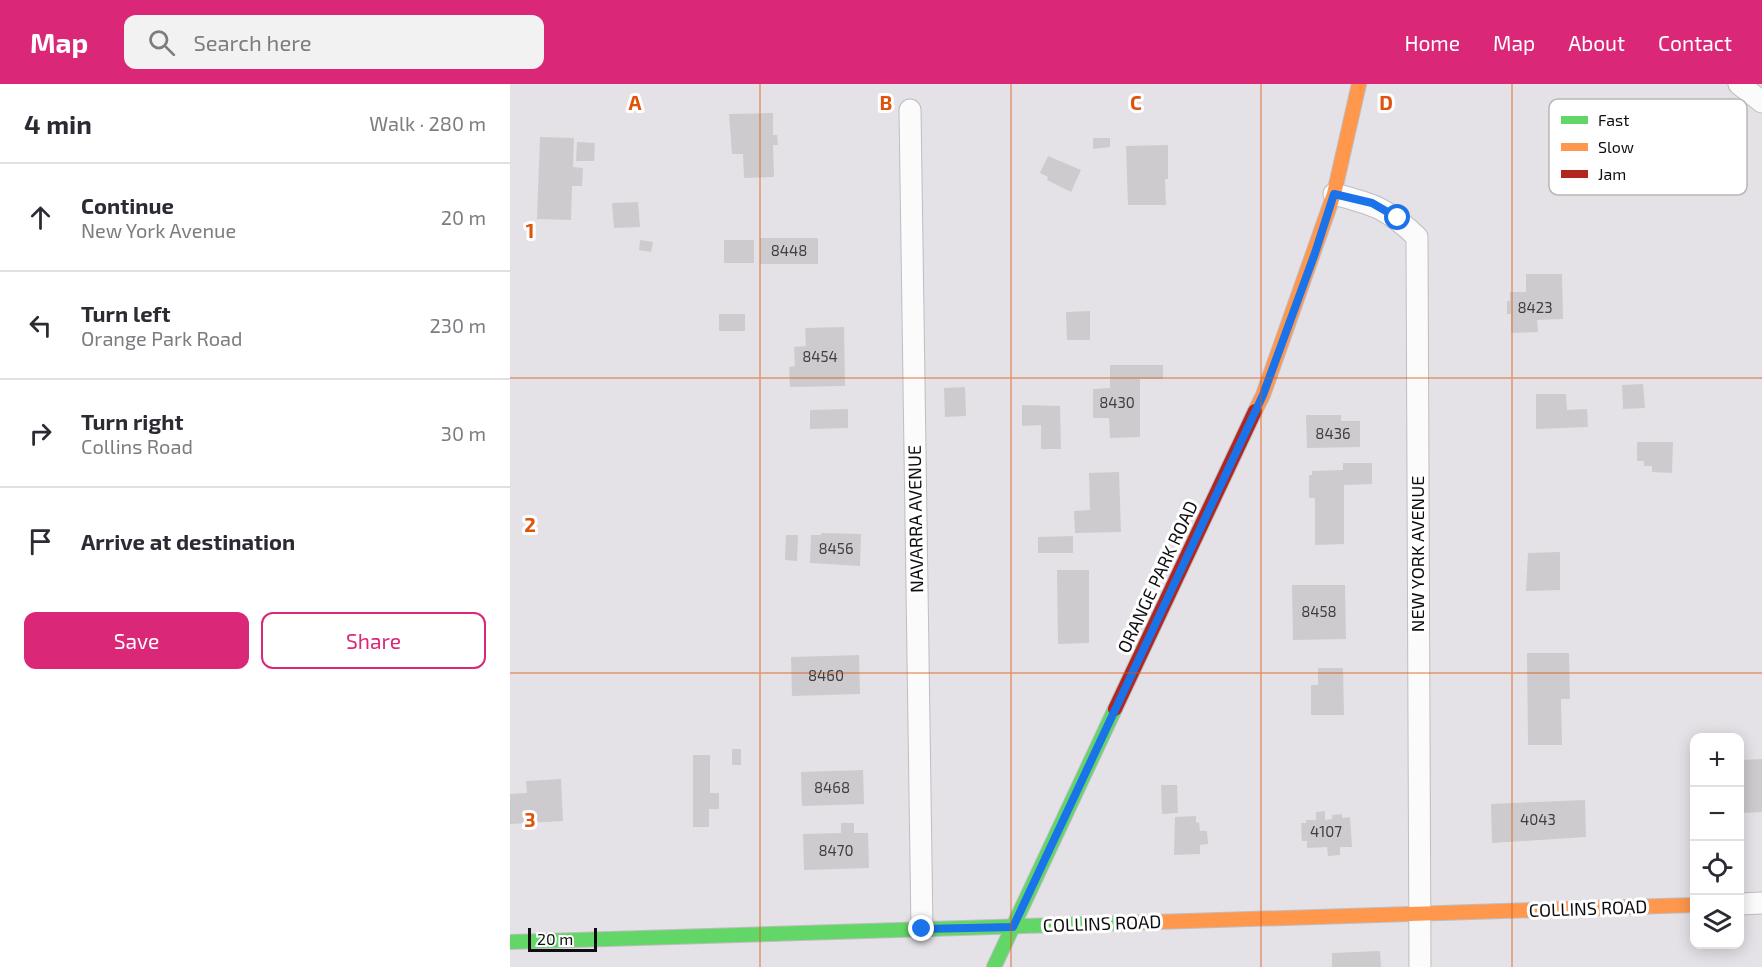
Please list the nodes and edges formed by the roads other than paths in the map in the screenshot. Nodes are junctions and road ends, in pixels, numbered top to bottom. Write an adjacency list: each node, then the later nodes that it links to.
1 (1359, 84): 5 (street, ORANGE PARK ROAD)
2 (1739, 84): 3 (street)
3 (1762, 102)
4 (910, 110): 11 (street, NAVARRA AVENUE)
5 (1334, 194): 9 (street, NEW YORK AVENUE); 10 (street, ORANGE PARK ROAD)
6 (1762, 903): 7 (street)
7 (1744, 904)
8 (1690, 905): 9 (street, COLLINS ROAD)
9 (1419, 914): 10 (street, COLLINS ROAD); 14 (street, NEW YORK AVENUE)
10 (1013, 927): 11 (street, COLLINS ROAD); 13 (street, ORANGE PARK ROAD)
11 (922, 929): 12 (street, COLLINS ROAD)
12 (510, 942)
13 (994, 967)
14 (1420, 967)

